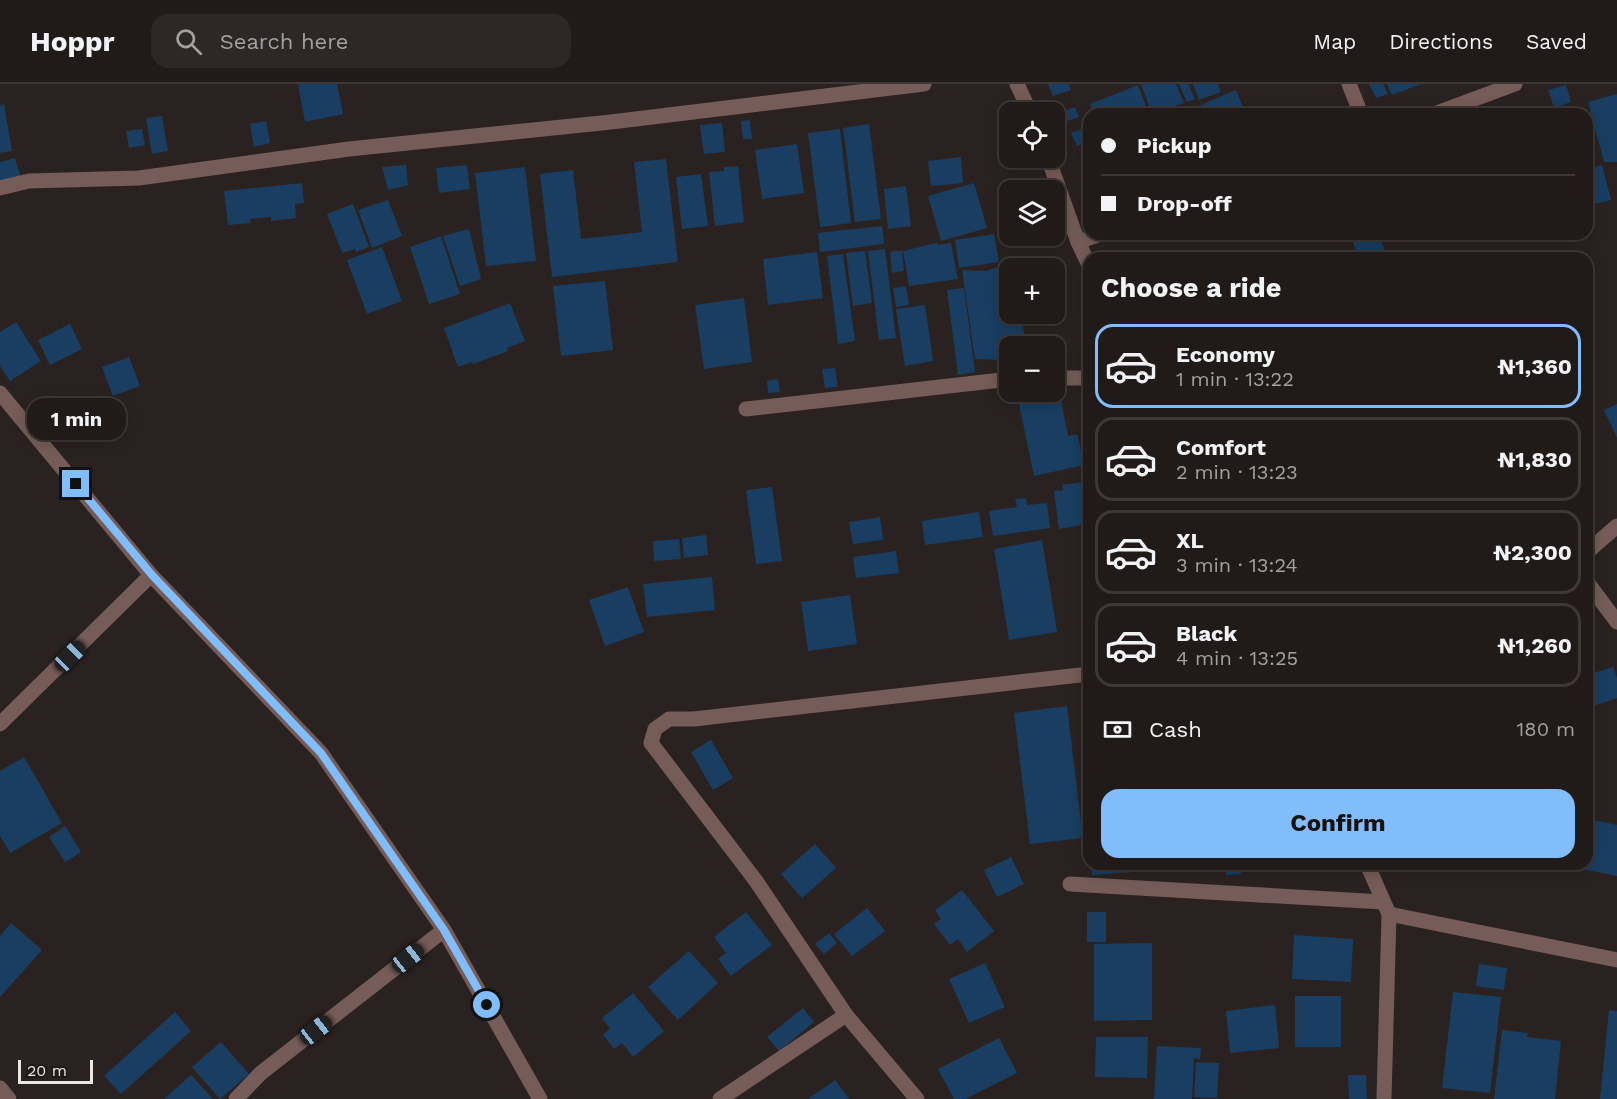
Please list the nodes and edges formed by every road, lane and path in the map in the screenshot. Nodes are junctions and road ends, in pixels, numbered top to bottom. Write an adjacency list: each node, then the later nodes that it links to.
1 (924, 84): 9 (street)
2 (1017, 84): 5 (street)
3 (1349, 84): 6 (street)
4 (1515, 84): 7 (street)
5 (1025, 102)
6 (1359, 108)
7 (1450, 108)
8 (1052, 168): 11 (street)
9 (0, 188)
10 (1084, 240): 11 (street)
11 (1078, 242): 12 (street)
12 (1083, 252)
13 (1065, 378): 14 (street)
14 (1083, 378)
15 (999, 380): 17 (street)
16 (0, 393): 20 (street)
17 (746, 409)
18 (1617, 526): 19 (street)
19 (1593, 544)
20 (152, 575): 24 (street); 28 (street)
21 (1593, 590): 22 (street)
22 (1617, 622)
23 (1083, 675): 30 (street)
24 (0, 724)
25 (1370, 870): 27 (street)
26 (1070, 884): 27 (street)
27 (1386, 908): 29 (street); 37 (street)
28 (444, 930): 33 (street); 34 (street)
29 (1617, 960)
30 (846, 1015): 35 (street); 36 (street)
31 (0, 1088): 32 (street)
32 (9, 1099)
33 (236, 1099)
34 (540, 1099)
35 (720, 1099)
36 (916, 1099)
37 (1384, 1099)

